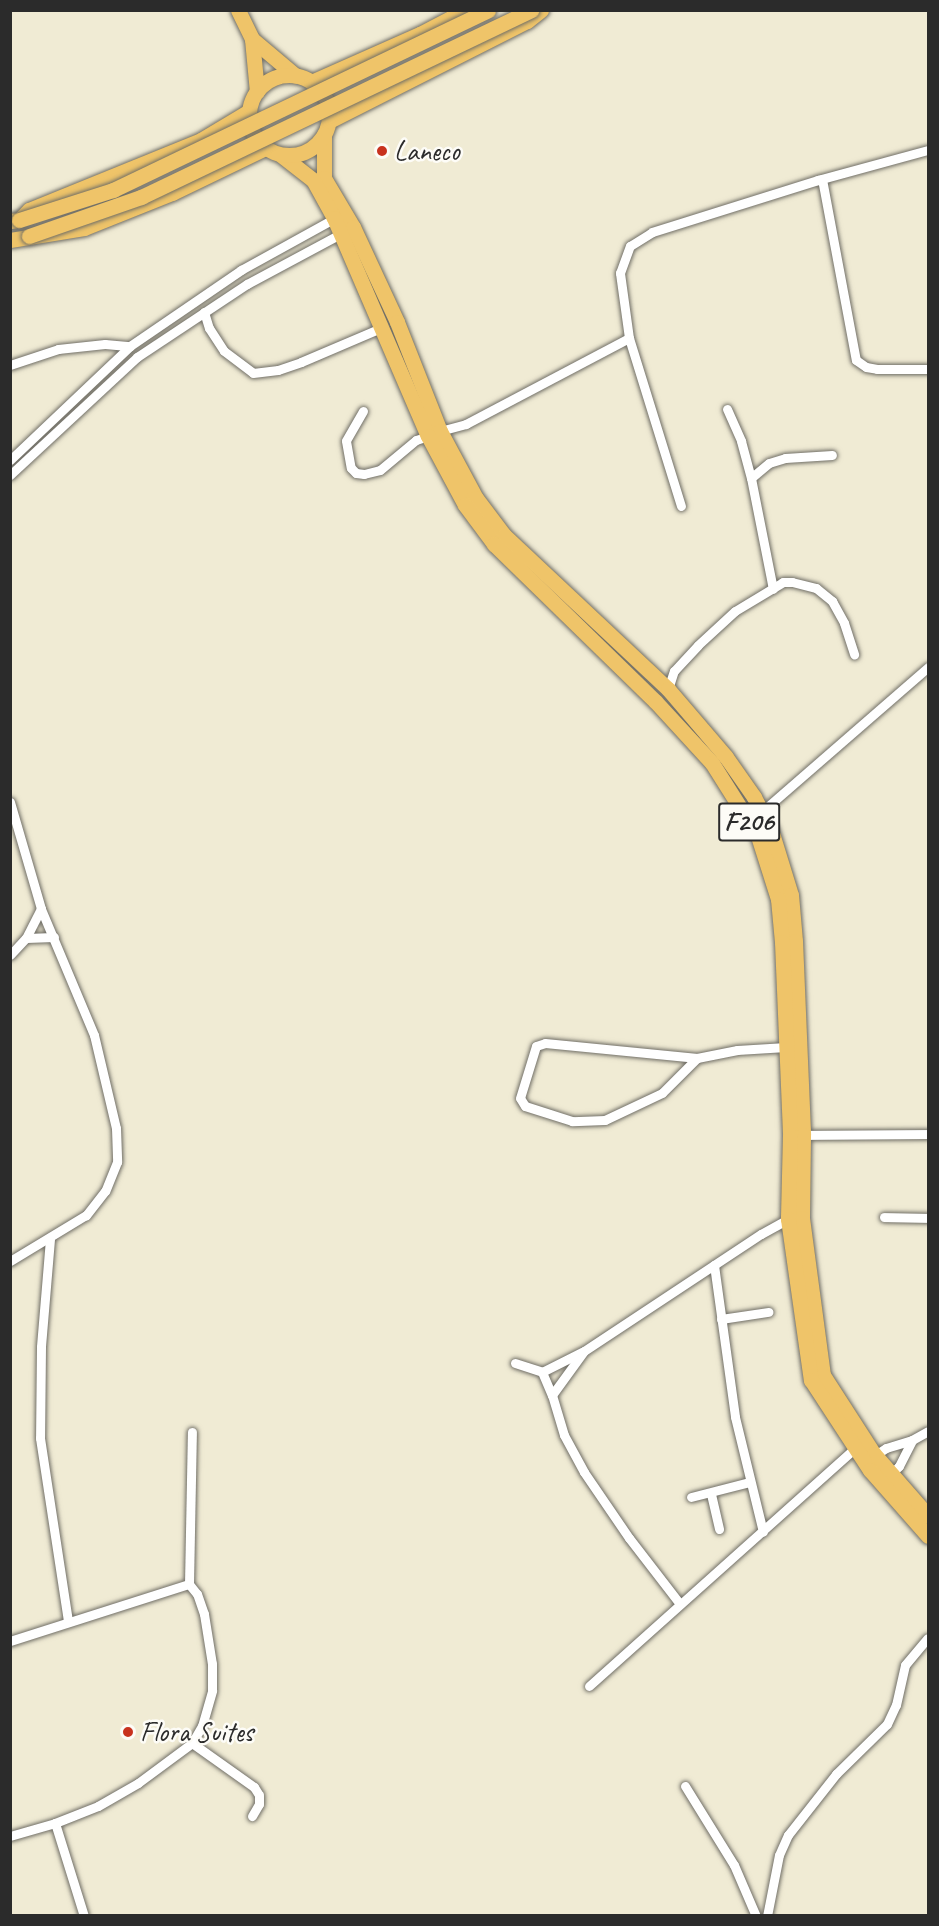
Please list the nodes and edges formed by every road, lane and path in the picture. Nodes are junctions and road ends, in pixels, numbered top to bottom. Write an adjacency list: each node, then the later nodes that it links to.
1 (238, 10): 6 (main road)
2 (466, 10): 8 (main road)
3 (488, 10): 17 (main road, bridge)
4 (531, 10): 19 (main road, bridge)
5 (541, 10): 11 (main road)
6 (252, 39): 7 (main road); 9 (main road)
7 (296, 76): 8 (main road); 9 (main road)
8 (311, 82): 11 (main road)
9 (257, 92): 10 (main road)
10 (249, 111): 12 (main road); 17 (main road)
11 (327, 128): 14 (main road); 16 (main road, F206)
12 (265, 147): 14 (main road); 19 (main road)
13 (928, 150): 15 (street)
14 (281, 155): 16 (main road, F206)
15 (822, 179): 23 (street); 26 (street)
16 (340, 215): 18 (main road, F206); 24 (street)
17 (15, 221)
18 (347, 230): 21 (street); 22 (main road, F206); 29 (main road, F206)
19 (29, 236): 20 (main road)
20 (10, 240)
21 (204, 312): 22 (street); 32 (street)
22 (383, 327): 29 (main road, F206)
23 (629, 338): 29 (street); 34 (street)
24 (130, 346): 25 (street); 31 (street)
25 (10, 365)
26 (928, 369)
27 (727, 409): 33 (street)
28 (363, 411): 29 (street)
29 (434, 433): 38 (main road, F206); 41 (main road, F206)
30 (832, 455): 33 (street)
31 (10, 460)
32 (10, 475)
33 (751, 478): 35 (street)
34 (681, 506)
35 (773, 589): 36 (street); 38 (street)
36 (854, 654)
37 (928, 667): 40 (street)
38 (668, 689): 40 (main road, F206)
39 (10, 802): 42 (street)
40 (762, 812): 41 (street); 49 (main road, F206)
41 (749, 822): 46 (main road, F206)
42 (41, 909): 43 (street); 44 (street)
43 (54, 937): 44 (street); 53 (street)
44 (26, 938): 45 (street)
45 (10, 955)
46 (786, 1047): 47 (street); 49 (main road, F206)
47 (697, 1058): 47 (street)
48 (928, 1134): 49 (street)
49 (796, 1135): 52 (main road, F206); 66 (main road, F206)
50 (884, 1217): 51 (street)
51 (928, 1218)
52 (788, 1219): 55 (street); 65 (main road, F206)
53 (50, 1239): 54 (street); 77 (street)
54 (10, 1261)
55 (714, 1265): 57 (street); 58 (street)
56 (768, 1312): 57 (street)
57 (721, 1319): 68 (street)
58 (584, 1351): 60 (street); 61 (street)
59 (515, 1363): 60 (street)
60 (542, 1372): 61 (street)
61 (552, 1395): 76 (street)
62 (928, 1431): 64 (street)
63 (192, 1432): 75 (street)
64 (912, 1440): 66 (street); 67 (street)
65 (854, 1449): 66 (main road, F206); 73 (street)
66 (870, 1459): 67 (main road, F206)
67 (887, 1478): 71 (main road, F206); 74 (main road, F206)
68 (750, 1482): 69 (street); 73 (street)
69 (711, 1494): 70 (street); 72 (street)
70 (691, 1497)
71 (928, 1516)
72 (719, 1529)
73 (764, 1532): 76 (street)
74 (928, 1536)
75 (189, 1584): 77 (street); 81 (street)
76 (680, 1604): 80 (street)
77 (68, 1622): 79 (street)
78 (928, 1638): 88 (street)
79 (10, 1641)
80 (589, 1686)
81 (192, 1743): 83 (street); 84 (street)
82 (685, 1786): 87 (street)
83 (252, 1816)
84 (55, 1823): 85 (street); 86 (street)
85 (10, 1836)
86 (84, 1916)
87 (756, 1916)
88 (767, 1916)

